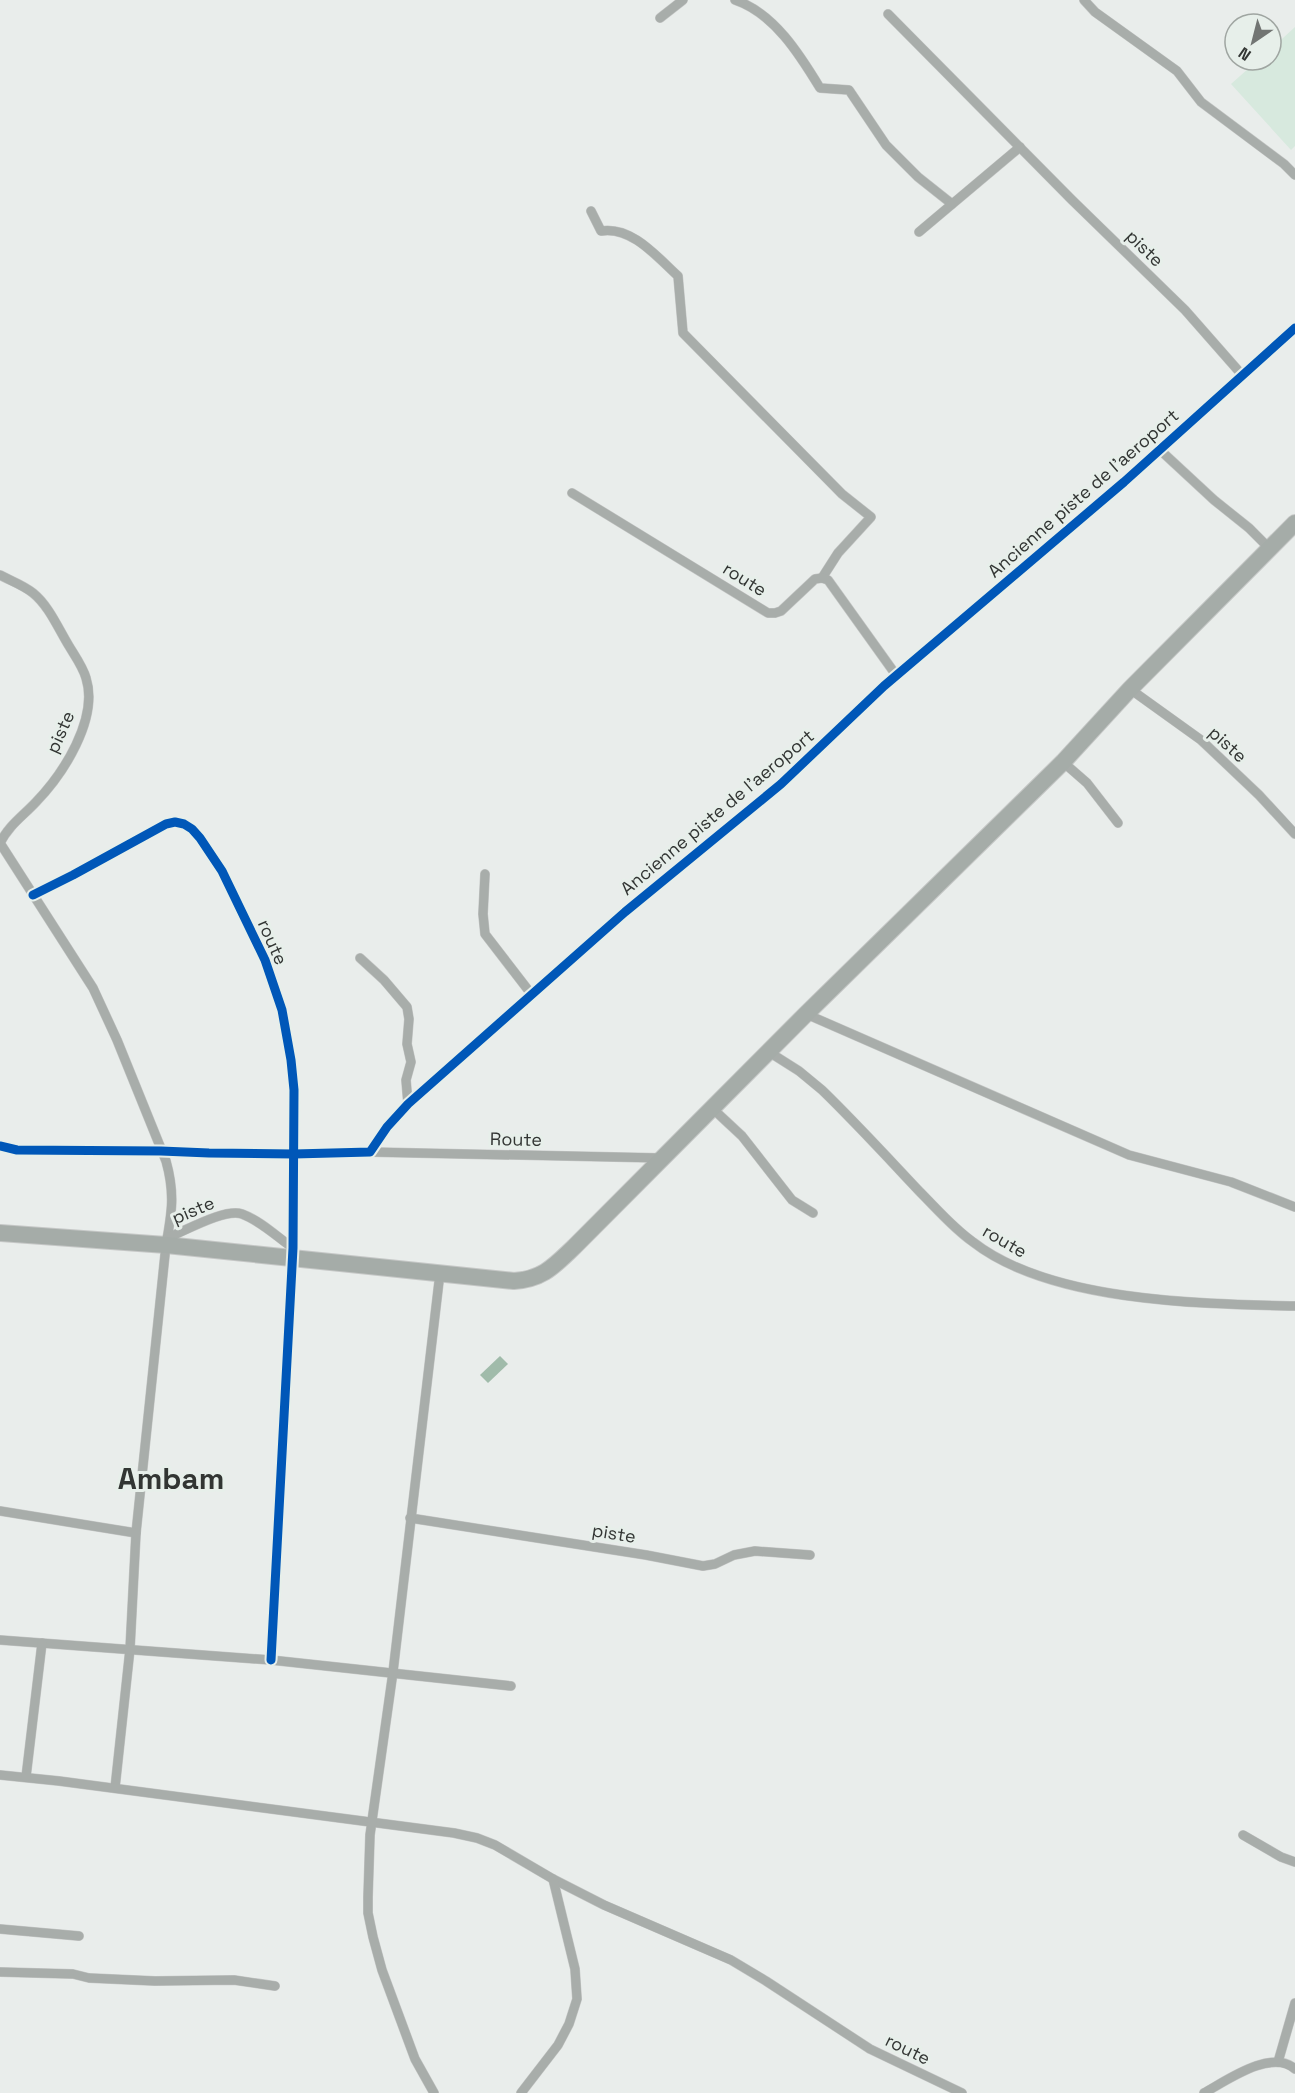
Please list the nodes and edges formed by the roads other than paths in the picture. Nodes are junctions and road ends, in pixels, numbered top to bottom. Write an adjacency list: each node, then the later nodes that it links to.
1 (683, 0): 5 (street)
2 (735, 0): 8 (street)
3 (1084, 0): 7 (street)
4 (888, 14): 6 (street, piste)
5 (660, 18)
6 (1020, 147): 8 (street); 12 (street, piste)
7 (1295, 175)
8 (952, 204): 10 (street)
9 (591, 211): 18 (street)
10 (919, 232)
11 (1295, 328): 12 (street, Ancienne piste de l'aeroport)
12 (1243, 376): 13 (street, Ancienne piste de l'aeroport)
13 (1159, 449): 16 (street); 19 (street, Ancienne piste de l'aeroport)
14 (572, 493): 18 (street, route)
15 (1295, 523): 16 (highway)
16 (1269, 548): 20 (highway)
17 (0, 575): 24 (street, piste)
18 (822, 578): 19 (street)
19 (896, 675): 28 (street, Ancienne piste de l'aeroport)
20 (1130, 689): 21 (highway); 23 (street, piste)
21 (1063, 762): 22 (street); 29 (highway)
22 (1118, 823)
23 (1295, 834)
24 (0, 843): 26 (street)
25 (485, 874): 28 (street)
26 (33, 895): 34 (street); 36 (street, route)
27 (360, 958): 31 (street)
28 (532, 995): 31 (street, Ancienne piste de l'aeroport)
29 (806, 1014): 30 (highway); 38 (street)
30 (769, 1052): 32 (highway); 44 (street, route)
31 (408, 1104): 35 (street, Ancienne piste de l'aeroport)
32 (713, 1109): 37 (highway); 39 (street)
33 (0, 1146): 34 (street)
34 (161, 1150): 36 (street); 41 (street)
35 (370, 1152): 36 (street); 37 (street, Route)
36 (294, 1154): 42 (street, route)
37 (662, 1158): 43 (highway)
38 (1295, 1207)
39 (813, 1212)
40 (0, 1233): 41 (highway)
41 (167, 1241): 42 (highway); 42 (street, piste); 47 (street)
42 (293, 1254): 43 (highway); 52 (street, route)
43 (440, 1273): 46 (street)
44 (1295, 1306)
45 (0, 1511): 47 (street)
46 (410, 1518): 48 (street, piste); 53 (street)
47 (136, 1533): 51 (street)
48 (810, 1555)
49 (0, 1640): 50 (street)
50 (42, 1643): 51 (street); 56 (street)
51 (130, 1649): 52 (street); 57 (street)
52 (271, 1660): 53 (street)
53 (393, 1672): 54 (street); 58 (street)
54 (511, 1686)
55 (0, 1775): 56 (street, route)
56 (26, 1777): 57 (street, route)
57 (115, 1788): 58 (street, route)
58 (371, 1822): 61 (street, route); 69 (street)
59 (1243, 1835): 60 (street)
60 (1295, 1862)
61 (553, 1879): 70 (street); 71 (street, route)
62 (0, 1929): 63 (street)
63 (79, 1936)
64 (0, 1972): 65 (street)
65 (275, 1986)
66 (1295, 2003): 67 (street)
67 (1278, 2062): 68 (street); 72 (street)
68 (1295, 2069)
69 (429, 2091)
70 (521, 2093)
71 (962, 2093)
72 (1204, 2093)

